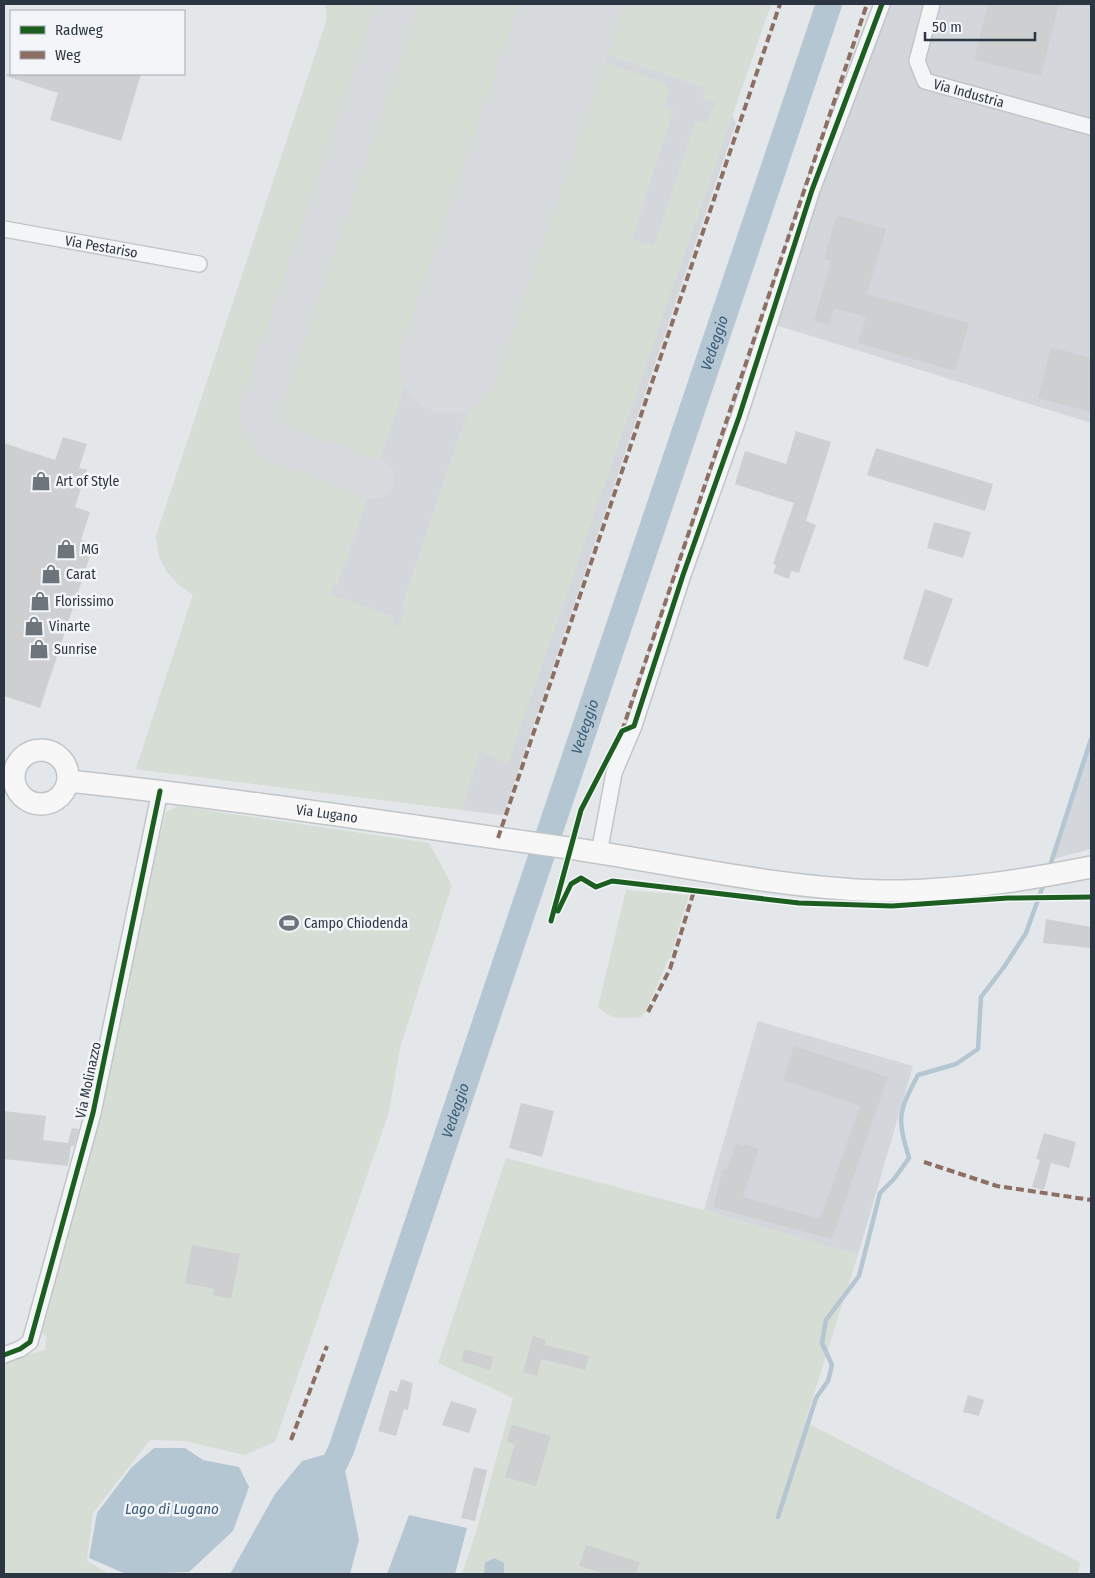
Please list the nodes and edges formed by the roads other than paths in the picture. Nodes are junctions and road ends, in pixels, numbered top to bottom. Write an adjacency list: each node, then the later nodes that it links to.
1 (882, 4): 9 (street)
2 (932, 4): 3 (street, Via Industria)
3 (1091, 127)
4 (4, 229): 5 (street, Via Pestariso)
5 (199, 264)
6 (9, 772): 7 (main road); 7 (main road)
7 (68, 781): 8 (main road, Via Lugano)
8 (160, 791): 9 (main road, Via Lugano); 11 (street, Via Molinazzo)
9 (592, 852): 10 (main road, Via Lugano)
10 (1091, 867)
11 (4, 1355)

